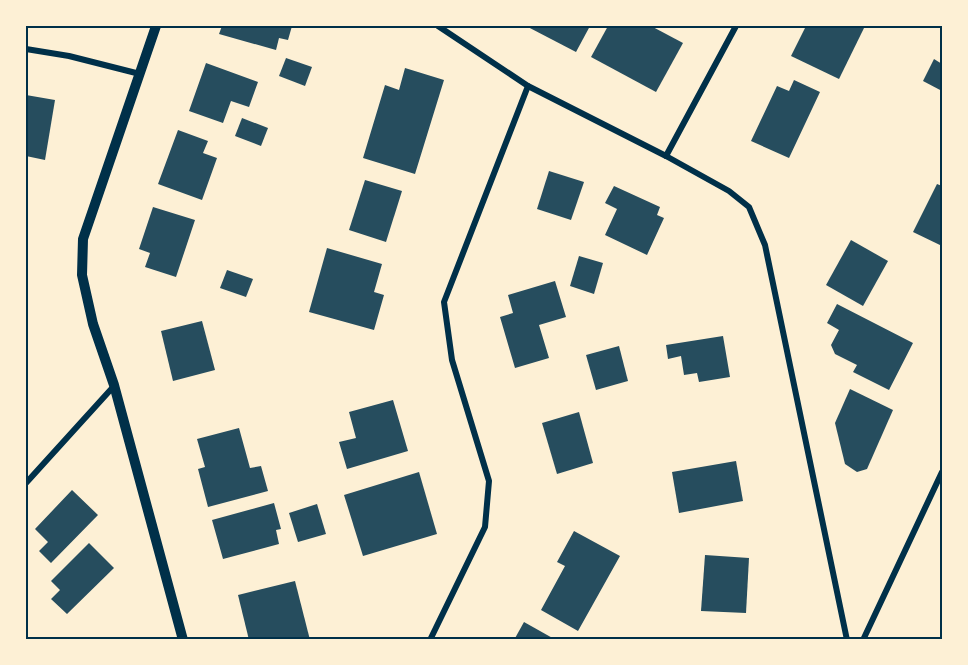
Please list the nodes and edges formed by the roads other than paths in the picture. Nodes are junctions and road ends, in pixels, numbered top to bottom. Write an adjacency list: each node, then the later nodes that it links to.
1 (156, 26): 5 (street)
2 (438, 26): 6 (street)
3 (736, 26): 7 (street)
4 (26, 50): 5 (street)
5 (141, 74): 8 (street)
6 (528, 86): 7 (street); 12 (street)
7 (666, 156): 13 (street)
8 (114, 386): 10 (street); 11 (street)
9 (942, 472): 14 (street)
10 (26, 483)
11 (183, 639)
12 (430, 639)
13 (847, 639)
14 (862, 639)

